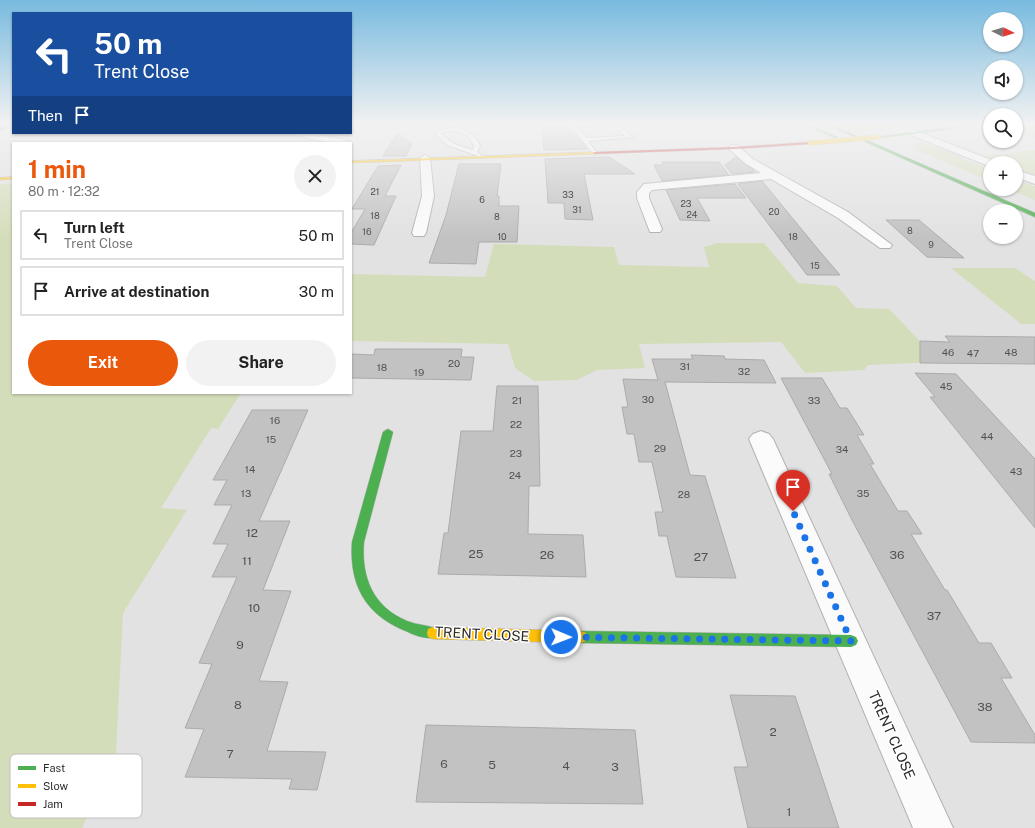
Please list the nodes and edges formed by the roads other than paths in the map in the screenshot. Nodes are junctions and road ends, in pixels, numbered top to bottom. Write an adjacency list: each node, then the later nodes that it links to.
1 (425, 162): 13 (street)
2 (750, 162): 6 (street)
3 (890, 162): 5 (street)
4 (915, 162): 11 (street)
5 (915, 173)
6 (774, 175): 12 (street); 14 (street)
7 (1023, 176): 10 (street)
8 (12, 178): 9 (street)
9 (0, 179)
10 (1035, 180)
11 (1035, 215)
12 (655, 229)
13 (419, 232)
14 (885, 245)
15 (388, 432): 17 (street, TRENT CLOSE)
16 (761, 439): 17 (street, TRENT CLOSE)
17 (851, 641): 18 (street, TRENT CLOSE)
18 (933, 828)

